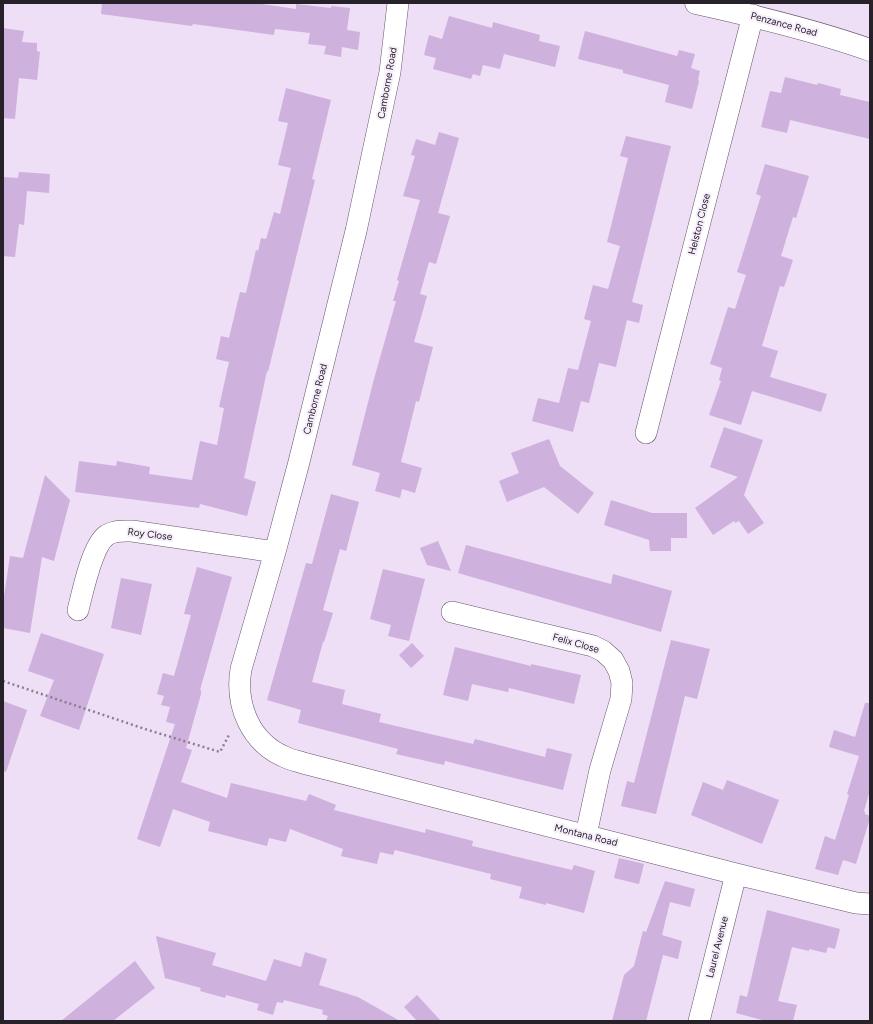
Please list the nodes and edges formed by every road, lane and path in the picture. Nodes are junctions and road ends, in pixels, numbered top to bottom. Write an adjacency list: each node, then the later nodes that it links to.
1 (398, 3): 6 (street, Camborne Road)
2 (696, 3): 3 (street, Penzance Road)
3 (753, 15): 4 (street, Penzance Road); 5 (street, Helston Close)
4 (870, 50)
5 (646, 433)
6 (275, 552): 7 (street, Roy Close); 10 (street, Camborne Road)
7 (78, 610)
8 (452, 612): 12 (street, Felix Close)
9 (3, 681): 10 (path)
10 (242, 709): 11 (street, Camborne Road)
11 (303, 763): 12 (street, Montana Road)
12 (586, 835): 13 (street, Montana Road)
13 (736, 874): 14 (street, Montana Road); 15 (street, Laurel Avenue)
14 (870, 904)
15 (699, 1021)

